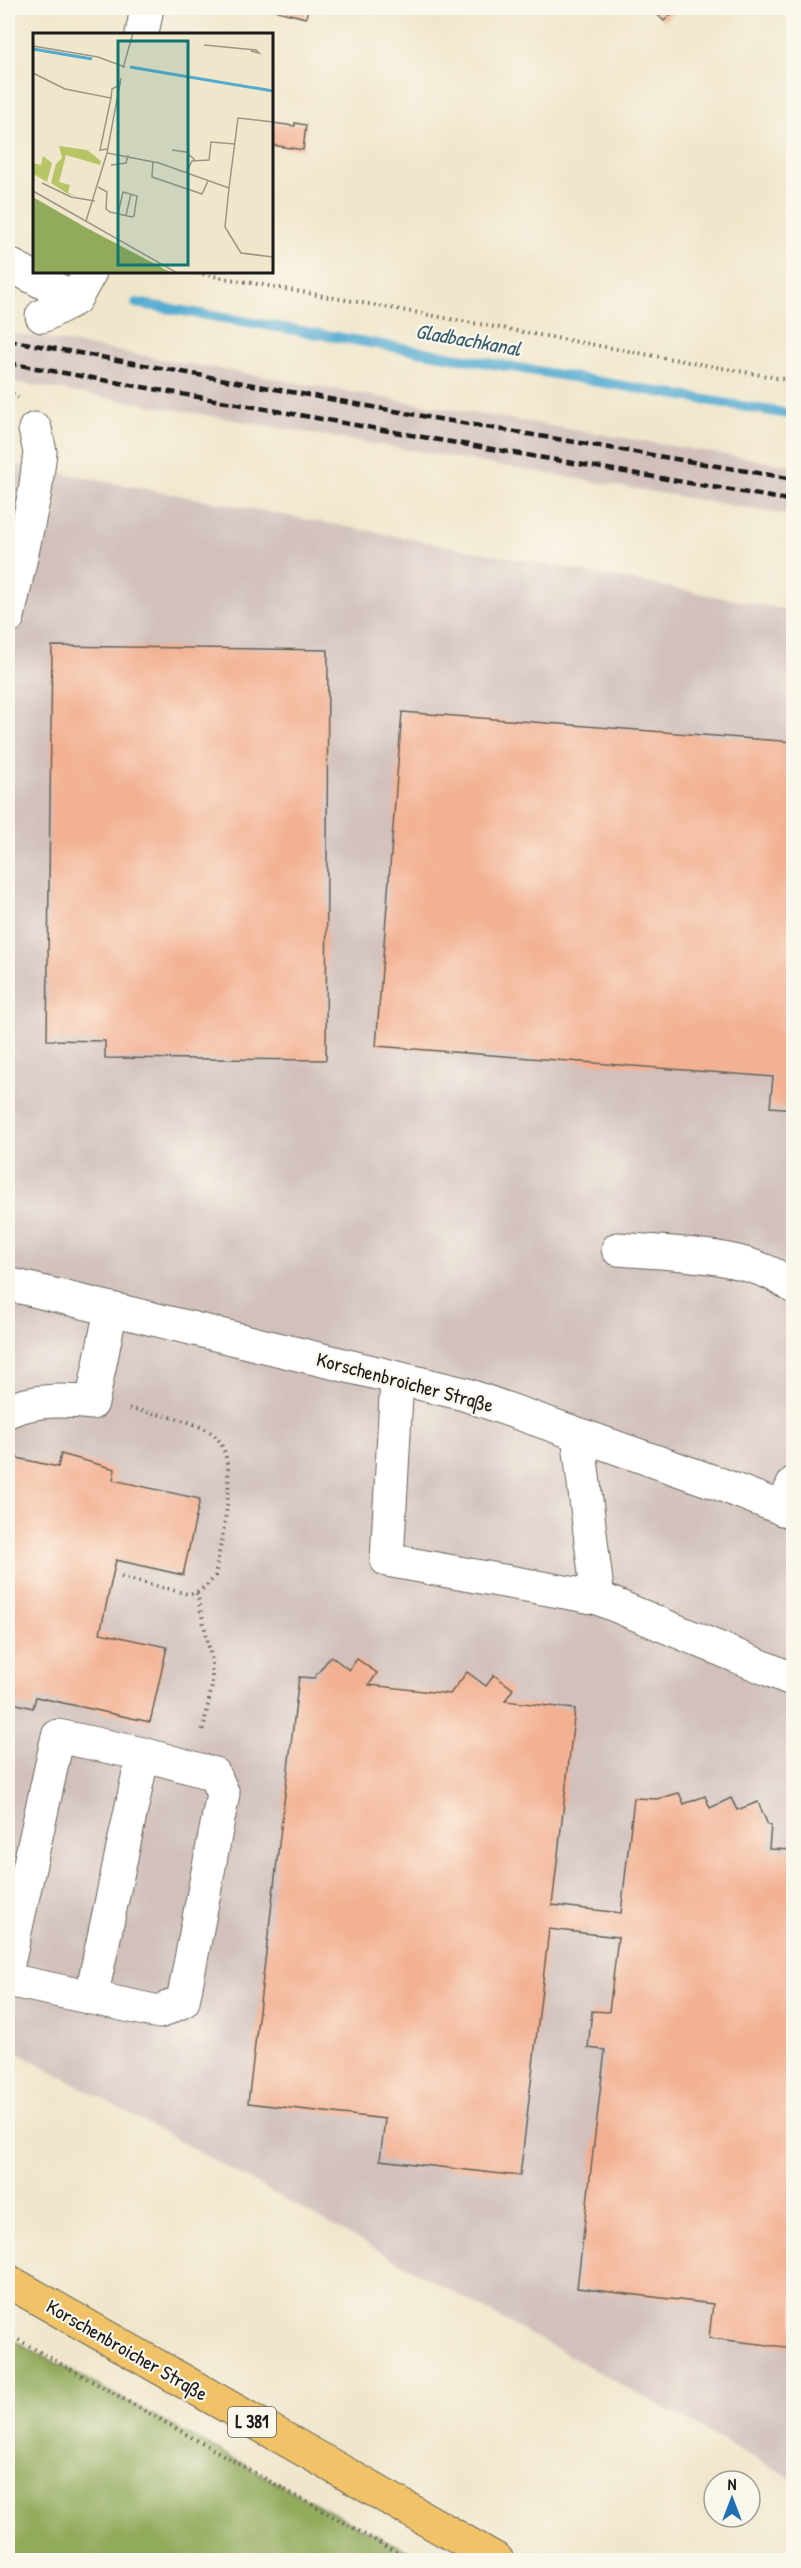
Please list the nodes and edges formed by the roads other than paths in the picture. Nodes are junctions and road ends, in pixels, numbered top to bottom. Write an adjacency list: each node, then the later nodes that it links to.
1 (147, 8): 2 (street)
2 (142, 33)
3 (8, 264): 4 (street)
4 (33, 271)
5 (40, 273): 6 (street)
6 (82, 285): 7 (street)
7 (42, 316)
8 (35, 429): 9 (street)
9 (35, 492): 10 (street); 11 (street)
10 (8, 509)
11 (8, 617)
12 (618, 1249): 14 (street)
13 (8, 1284): 15 (street, Korschenbroicher Straße)
14 (794, 1287)
15 (111, 1309): 16 (street, Korschenbroicher Straße); 17 (street)
16 (397, 1378): 18 (street, Korschenbroicher Straße); 20 (street)
17 (8, 1411)
18 (578, 1435): 19 (street, Korschenbroicher Straße); 20 (street)
19 (790, 1501)
20 (598, 1598): 21 (street)
21 (794, 1680)
22 (143, 1754): 23 (street); 25 (street); 25 (street)
23 (8, 1964)
24 (8, 1980): 25 (street)
25 (91, 1998)
26 (8, 2282): 27 (main road, Korschenbroicher Straße / L 381)
27 (497, 2560)

